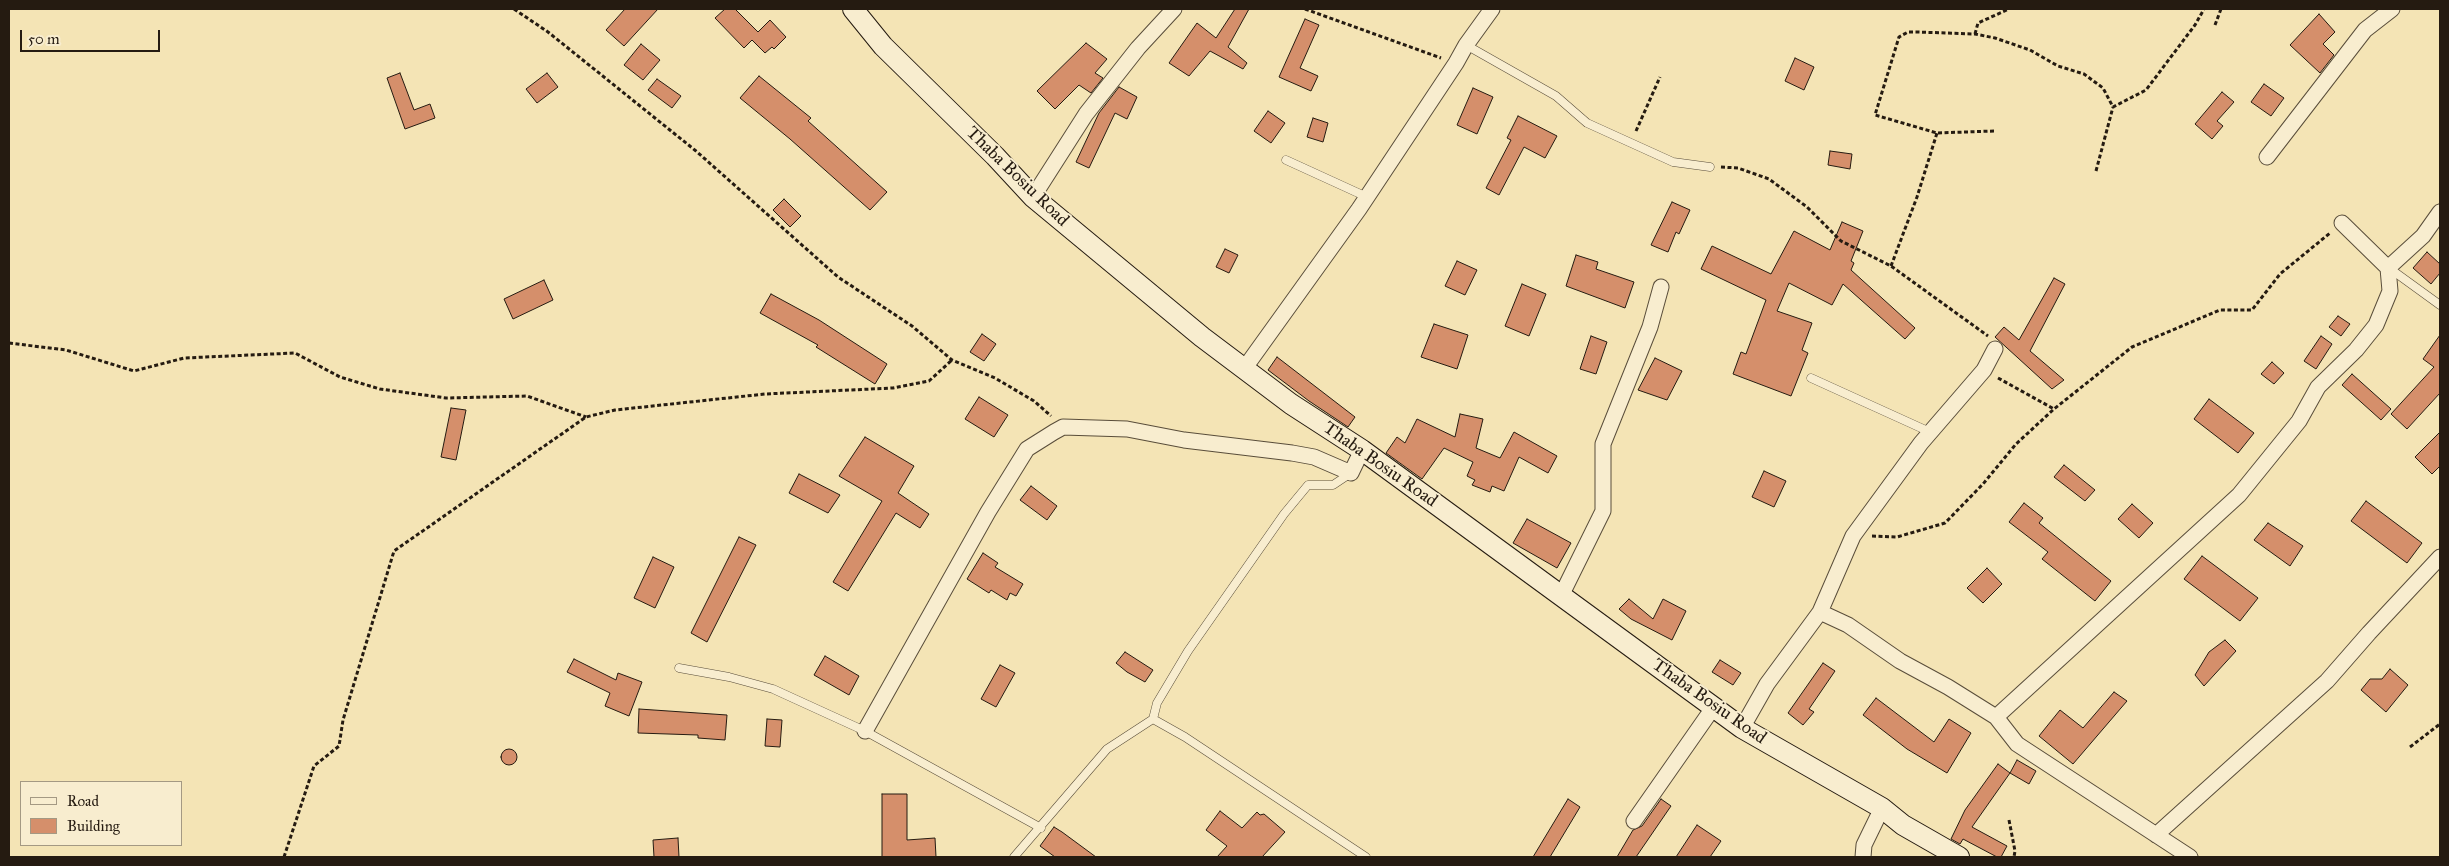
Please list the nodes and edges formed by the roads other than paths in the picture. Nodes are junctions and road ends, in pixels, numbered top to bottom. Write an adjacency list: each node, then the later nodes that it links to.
1 (853, 9): 9 (street, Thaba Bosiu Road)
2 (1174, 9): 9 (street)
3 (1492, 9): 5 (street)
4 (2392, 9): 6 (street)
5 (1466, 44): 8 (lane); 10 (street)
6 (2267, 157)
7 (1286, 160): 10 (lane)
8 (1710, 167)
9 (1033, 198): 17 (street, Thaba Bosiu Road)
10 (1367, 198): 17 (street)
11 (2440, 212): 13 (street)
12 (2342, 224): 13 (street)
13 (2388, 268): 15 (lane); 27 (street)
14 (1661, 287): 23 (street)
15 (2440, 305)
16 (1995, 349): 19 (street)
17 (1244, 369): 20 (street, Thaba Bosiu Road)
18 (1811, 378): 19 (lane)
19 (1930, 432): 24 (street)
20 (1362, 450): 21 (street); 23 (street, Thaba Bosiu Road)
21 (1351, 473): 28 (lane); 30 (street)
22 (2440, 557): 34 (street)
23 (1562, 594): 26 (street, Thaba Bosiu Road)
24 (1820, 612): 27 (street); 29 (street)
25 (679, 668): 30 (lane)
26 (1713, 708): 29 (street, Thaba Bosiu Road); 32 (street)
27 (1996, 717): 34 (street)
28 (1152, 719): 33 (lane); 36 (lane)
29 (1742, 728): 31 (street, Thaba Bosiu Road)
30 (865, 731): 33 (lane)
31 (1882, 808): 37 (street); 38 (street, Thaba Bosiu Road)
32 (1634, 821)
33 (1041, 828): 35 (lane)
34 (2156, 835): 39 (street)
35 (1014, 857)
36 (1366, 857)
37 (1863, 857)
38 (1959, 857)
39 (2190, 857)

